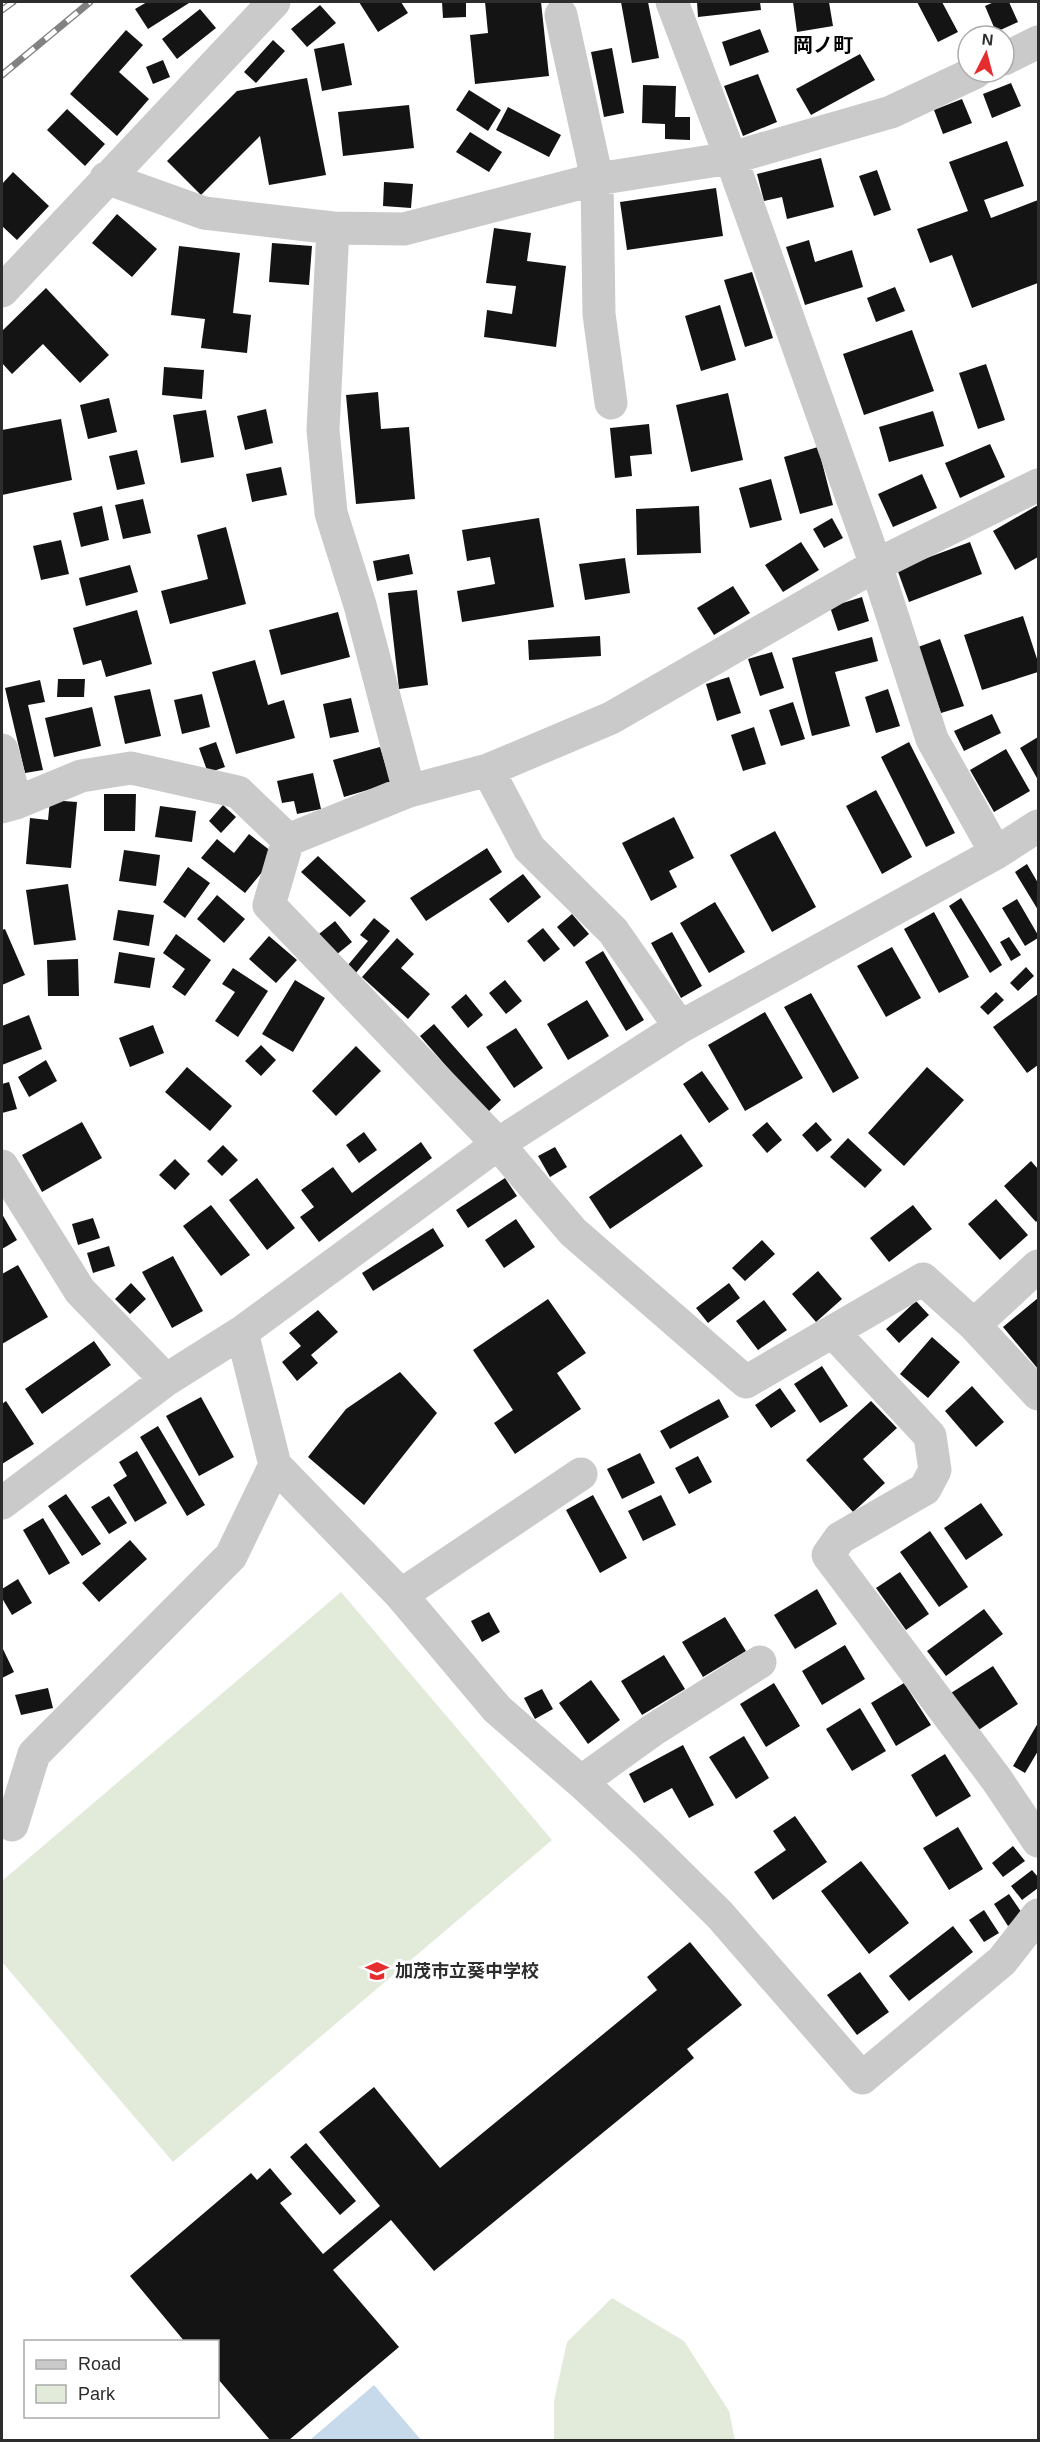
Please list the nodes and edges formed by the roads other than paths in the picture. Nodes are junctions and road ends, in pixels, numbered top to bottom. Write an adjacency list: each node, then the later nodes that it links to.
1 (274, 2): 8 (street)
2 (672, 2): 7 (street)
3 (561, 15): 9 (street)
4 (1038, 42): 5 (street)
5 (1016, 53)
6 (956, 81): 7 (street)
7 (731, 159): 9 (street); 14 (street)
8 (106, 178): 10 (street); 11 (street)
9 (597, 179): 10 (street); 12 (street)
10 (333, 228): 17 (street)
11 (2, 291)
12 (611, 403)
13 (1038, 485): 14 (street)
14 (876, 565): 16 (street); 21 (street)
15 (2, 750): 18 (street)
16 (488, 770): 17 (street); 22 (street)
17 (409, 791): 20 (street)
18 (9, 805): 20 (street)
19 (1035, 837): 21 (street)
20 (288, 840): 23 (street)
21 (996, 853): 22 (street)
22 (680, 1027): 23 (street)
23 (498, 1144): 27 (street); 28 (street)
24 (2, 1166): 29 (street)
25 (1038, 1266): 26 (street)
26 (974, 1325): 28 (street); 30 (street)
27 (242, 1332): 29 (street); 31 (street)
28 (833, 1332): 38 (street)
29 (166, 1380): 33 (street)
30 (1038, 1394)
31 (275, 1465): 34 (street); 37 (street)
32 (581, 1474): 34 (street)
33 (2, 1503)
34 (401, 1595): 36 (street)
35 (760, 1662): 36 (street)
36 (581, 1782): 39 (street)
37 (10, 1806)
38 (1038, 1841)
39 (1038, 1915)

